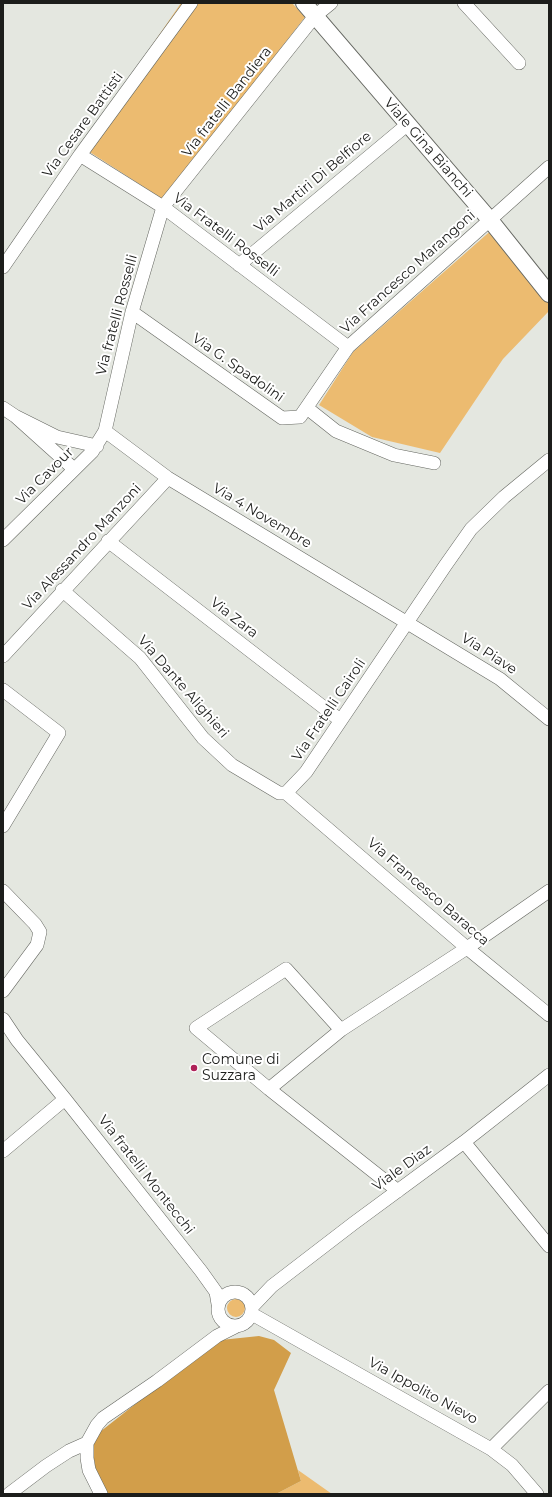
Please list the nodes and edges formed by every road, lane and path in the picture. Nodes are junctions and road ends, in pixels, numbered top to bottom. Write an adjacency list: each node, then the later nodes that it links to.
1 (191, 3): 8 (street, Via Cesare Battisti)
2 (304, 3): 5 (street, Viale Gina Bianchi)
3 (331, 3): 5 (street, Via fratelli Bandiera)
4 (464, 3): 6 (street)
5 (315, 16): 7 (street, Viale Gina Bianchi); 10 (street, Via fratelli Bandiera)
6 (519, 63)
7 (408, 124): 11 (street, Viale Gina Bianchi); 12 (street, Via Martiri Di Belfiore)
8 (80, 155): 10 (street, Via Fratelli Rosselli); 13 (street, Via Cesare Battisti)
9 (549, 167): 11 (street, Via Francesco Marangoni)
10 (163, 207): 12 (street, Via Fratelli Rosselli); 15 (street, Via fratelli Rosselli)
11 (490, 220): 14 (street, Viale Gina Bianchi); 16 (street, Via Francesco Marangoni)
12 (239, 265): 16 (street, Via Fratelli Rosselli)
13 (3, 267)
14 (549, 294)
15 (132, 312): 18 (street, Via G. Spadolini); 20 (street, Via fratelli Rosselli)
16 (348, 347): 18 (street, Via G. Spadolini)
17 (3, 408): 19 (street)
18 (307, 408): 23 (street)
19 (15, 416): 21 (street); 24 (street)
20 (105, 432): 21 (street, Via Cavour); 25 (street, Via 4 Novembre)
21 (97, 446): 24 (street, Via Cavour)
22 (549, 460): 29 (street, Via Fratelli Cairoli)
23 (434, 463)
24 (74, 469): 26 (street, Via Cavour)
25 (168, 478): 27 (street, Via Alessandro Manzoni); 29 (street, Via 4 Novembre)
26 (3, 540)
27 (108, 541): 28 (street, Via Alessandro Manzoni); 33 (street, Via Zara)
28 (62, 590): 30 (street, Via Alessandro Manzoni); 34 (street, Via Dante Alighieri)
29 (407, 622): 32 (street, Via Piave); 33 (street, Via Fratelli Cairoli)
30 (3, 656)
31 (3, 690): 35 (street)
32 (549, 719)
33 (340, 720): 34 (street, Via Fratelli Cairoli)
34 (286, 793): 38 (street, Via Francesco Baracca)
35 (3, 826)
36 (3, 891): 39 (street)
37 (549, 891): 38 (street)
38 (467, 948): 40 (street, Via Francesco Baracca); 42 (street)
39 (3, 991)
40 (549, 1015)
41 (3, 1019): 45 (street, Via fratelli Montecchi)
42 (341, 1030): 44 (street); 44 (street)
43 (549, 1075): 46 (street, Viale Diaz)
44 (269, 1088): 48 (street)
45 (66, 1099): 47 (street); 50 (street, Via fratelli Montecchi)
46 (464, 1142): 48 (street, Viale Diaz); 49 (street)
47 (3, 1151)
48 (398, 1191): 51 (street, Viale Diaz)
49 (549, 1246)
50 (201, 1271): 52 (street); 53 (street)
51 (272, 1286): 52 (street); 54 (street)
52 (234, 1292): 53 (street); 54 (street)
53 (218, 1308): 55 (street); 57 (street)
54 (252, 1310): 55 (street); 56 (street, Via Ippolito Nievo)
55 (238, 1326): 56 (street); 57 (street)
56 (282, 1330): 60 (street, Via Ippolito Nievo)
57 (197, 1350): 59 (street)
58 (549, 1391): 60 (street)
59 (88, 1442): 61 (street); 62 (street)
60 (491, 1449): 63 (street, Via Ippolito Nievo)
61 (9, 1494)
62 (101, 1494)
63 (537, 1494)

